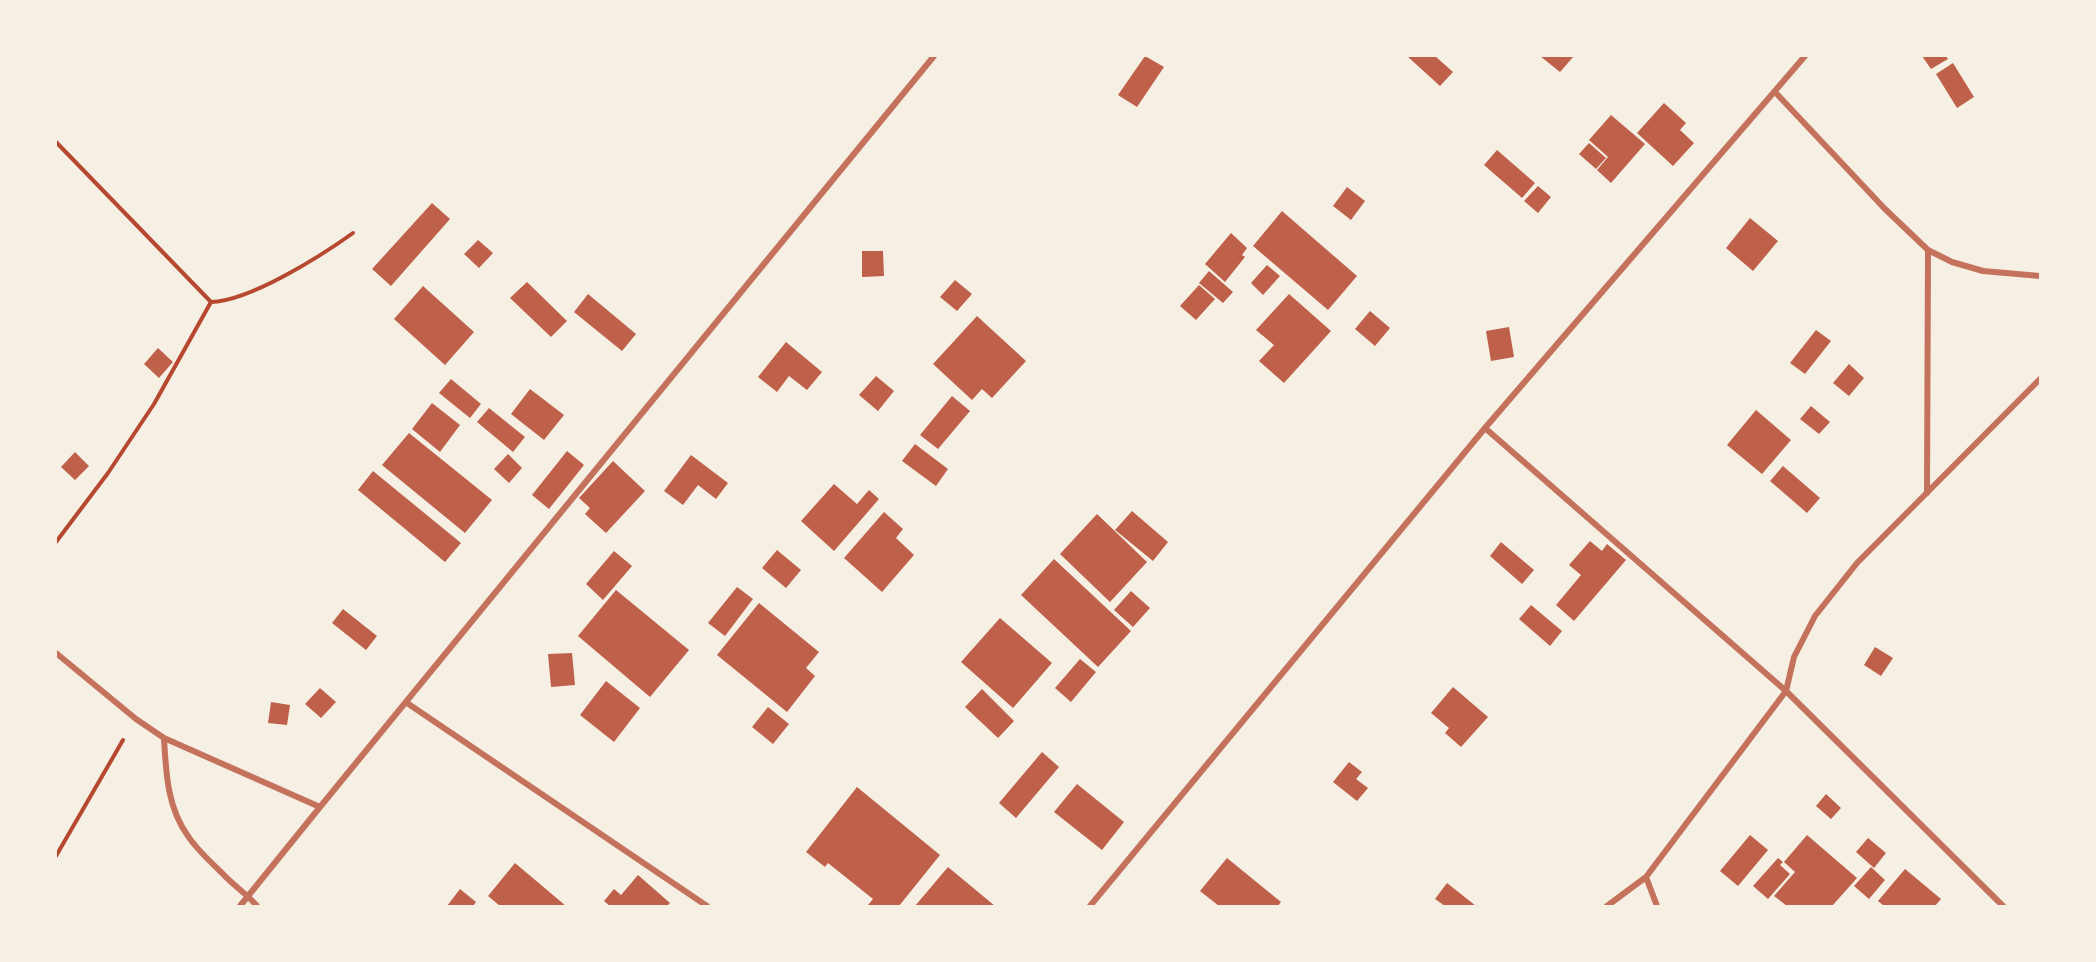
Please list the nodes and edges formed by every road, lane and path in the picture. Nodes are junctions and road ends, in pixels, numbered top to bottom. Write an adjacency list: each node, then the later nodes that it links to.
1 (934, 56): 15 (street)
2 (1805, 56): 3 (street)
3 (1775, 92): 6 (street); 10 (street)
4 (56, 142): 8 (path)
5 (353, 232): 8 (path)
6 (1928, 250): 7 (street); 11 (street)
7 (2040, 276)
8 (211, 302): 12 (path)
9 (2040, 379): 11 (street)
10 (1485, 428): 14 (street); 25 (street)
11 (1927, 493): 14 (street)
12 (56, 542)
13 (56, 653): 16 (street)
14 (1786, 691): 20 (street); 28 (street)
15 (406, 703): 18 (street); 24 (street)
16 (135, 719): 17 (street); 19 (path)
17 (165, 738): 18 (street); 21 (street)
18 (320, 807): 21 (street)
19 (56, 856)
20 (1646, 877): 26 (street); 27 (street)
21 (249, 896): 22 (street); 23 (street)
22 (240, 906)
23 (256, 906)
24 (707, 906)
25 (1090, 906)
26 (1607, 906)
27 (1657, 906)
28 (2003, 906)

